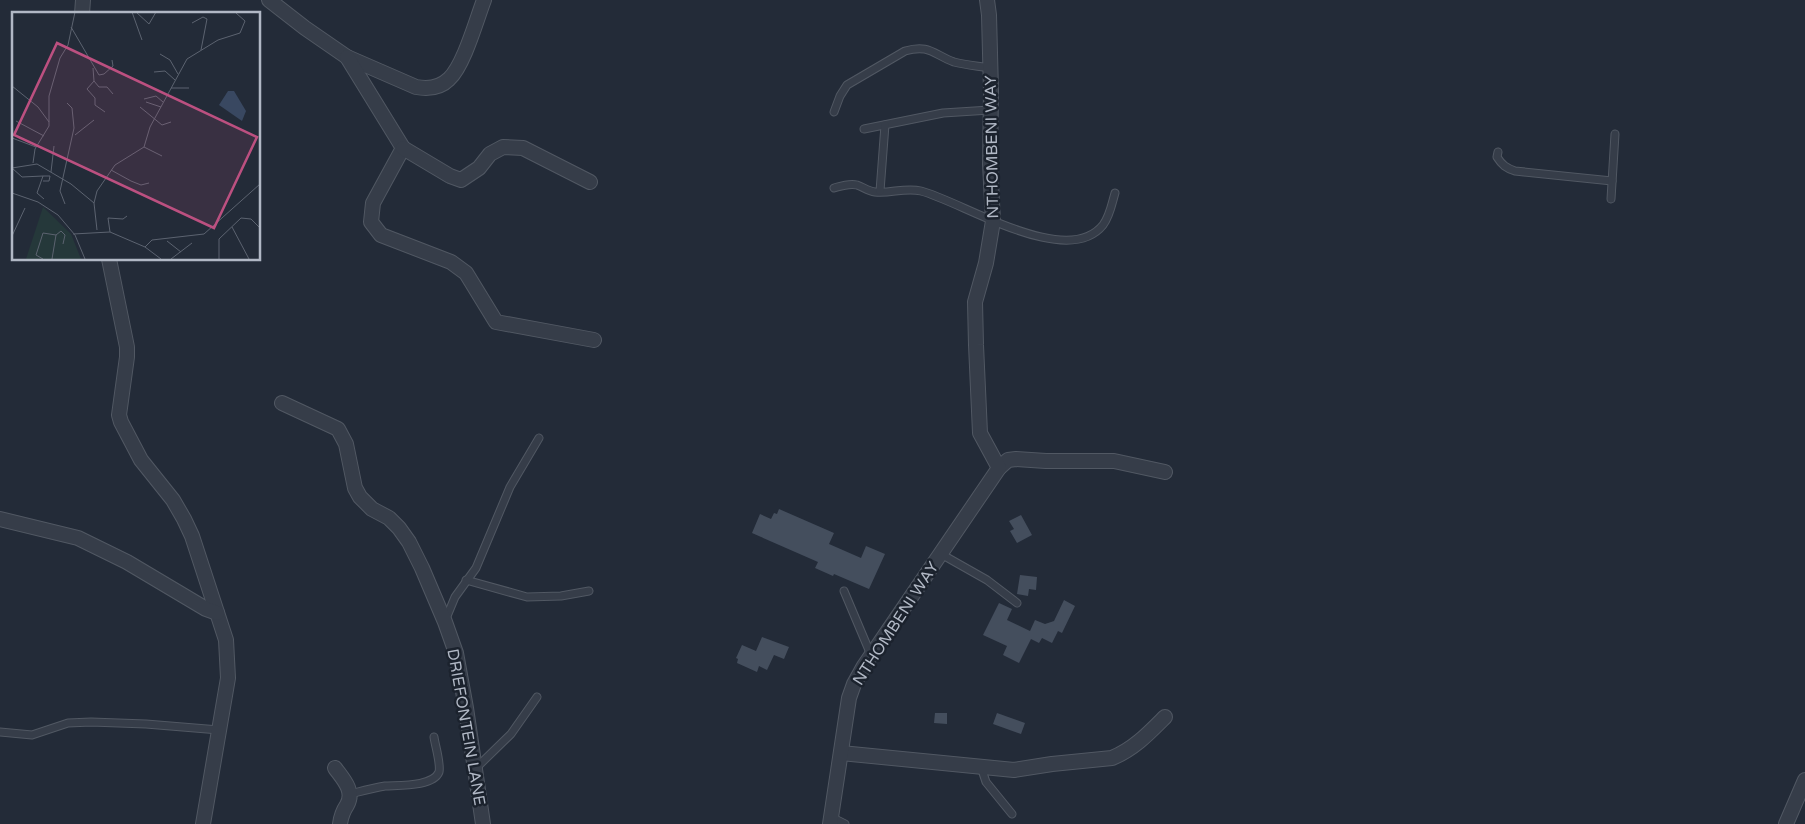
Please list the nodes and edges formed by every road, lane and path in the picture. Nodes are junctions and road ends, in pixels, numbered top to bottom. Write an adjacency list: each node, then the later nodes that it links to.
1 (269, 0): 4 (street)
2 (484, 0): 4 (street)
3 (987, 0): 5 (street, NTHOMBENI WAY)
4 (347, 57): 11 (street)
5 (990, 68): 6 (street, NTHOMBENI WAY); 7 (lane)
6 (990, 110): 8 (lane); 19 (street, NTHOMBENI WAY)
7 (834, 112)
8 (885, 124): 9 (lane); 16 (lane)
9 (864, 129)
10 (1616, 134): 13 (lane)
11 (403, 148): 14 (street); 21 (street)
12 (1498, 152): 13 (lane)
13 (1612, 181): 18 (lane)
14 (590, 182)
15 (834, 188): 16 (lane)
16 (880, 192): 19 (lane)
17 (1115, 192): 19 (lane)
18 (1611, 199)
19 (993, 221): 24 (street, NTHOMBENI WAY)
20 (109, 260): 32 (street)
21 (594, 340)
22 (282, 403): 33 (street, DRIEFONTEIN LANE)
23 (539, 438): 28 (lane)
24 (999, 468): 25 (street); 27 (street, NTHOMBENI WAY)
25 (1165, 472)
26 (0, 519): 32 (street)
27 (941, 554): 31 (lane); 34 (street, NTHOMBENI WAY)
28 (466, 580): 29 (lane); 33 (lane)
29 (589, 591)
30 (844, 591): 34 (lane)
31 (1016, 603)
32 (217, 613): 37 (street)
33 (445, 622): 43 (street, DRIEFONTEIN LANE)
34 (872, 655): 40 (street, NTHOMBENI WAY)
35 (537, 697): 43 (lane)
36 (1165, 717): 41 (street)
37 (219, 730): 38 (lane); 48 (street)
38 (0, 732)
39 (434, 737): 45 (lane)
40 (841, 753): 41 (street); 47 (street, NTHOMBENI WAY)
41 (981, 767): 46 (lane)
42 (335, 768): 45 (street)
43 (474, 769): 50 (street, DRIEFONTEIN LANE)
44 (1805, 780): 52 (street)
45 (350, 794): 49 (street)
46 (1012, 814)
47 (830, 820): 51 (lane)
48 (203, 824)
49 (340, 824)
50 (483, 824)
51 (845, 824)
52 (1786, 824)

